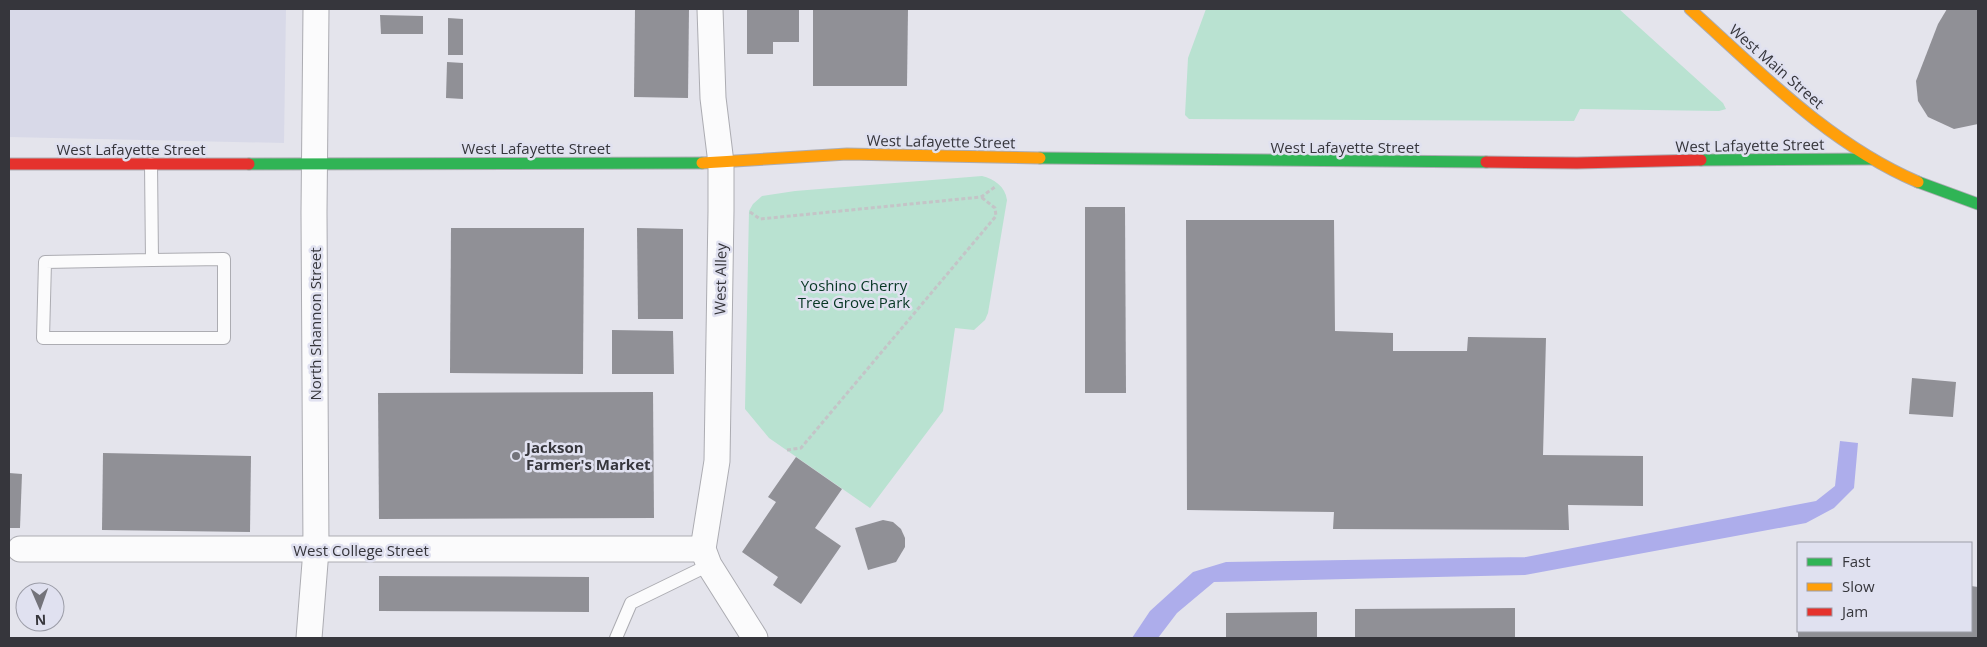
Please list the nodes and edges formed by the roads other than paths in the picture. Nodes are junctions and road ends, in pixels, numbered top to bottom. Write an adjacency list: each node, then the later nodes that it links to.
1 (316, 9): 8 (street, North Shannon Street)
2 (710, 9): 5 (street, West Alley)
3 (1690, 9): 4 (street, West Main Street)
4 (1872, 159): 5 (street, West Lafayette Street); 9 (street, West Main Street)
5 (721, 163): 8 (street, West Lafayette Street); 13 (street, West Alley)
6 (9, 164): 7 (street, West Lafayette Street)
7 (151, 164): 8 (street, West Lafayette Street); 10 (lane)
8 (314, 165): 12 (street, North Shannon Street)
9 (1978, 204)
10 (152, 260): 10 (lane)
11 (20, 549): 12 (street, West College Street)
12 (316, 550): 13 (street, West College Street); 14 (street, North Shannon Street)
13 (706, 557): 15 (lane); 16 (street)
14 (308, 638)
15 (616, 638)
16 (754, 638)

